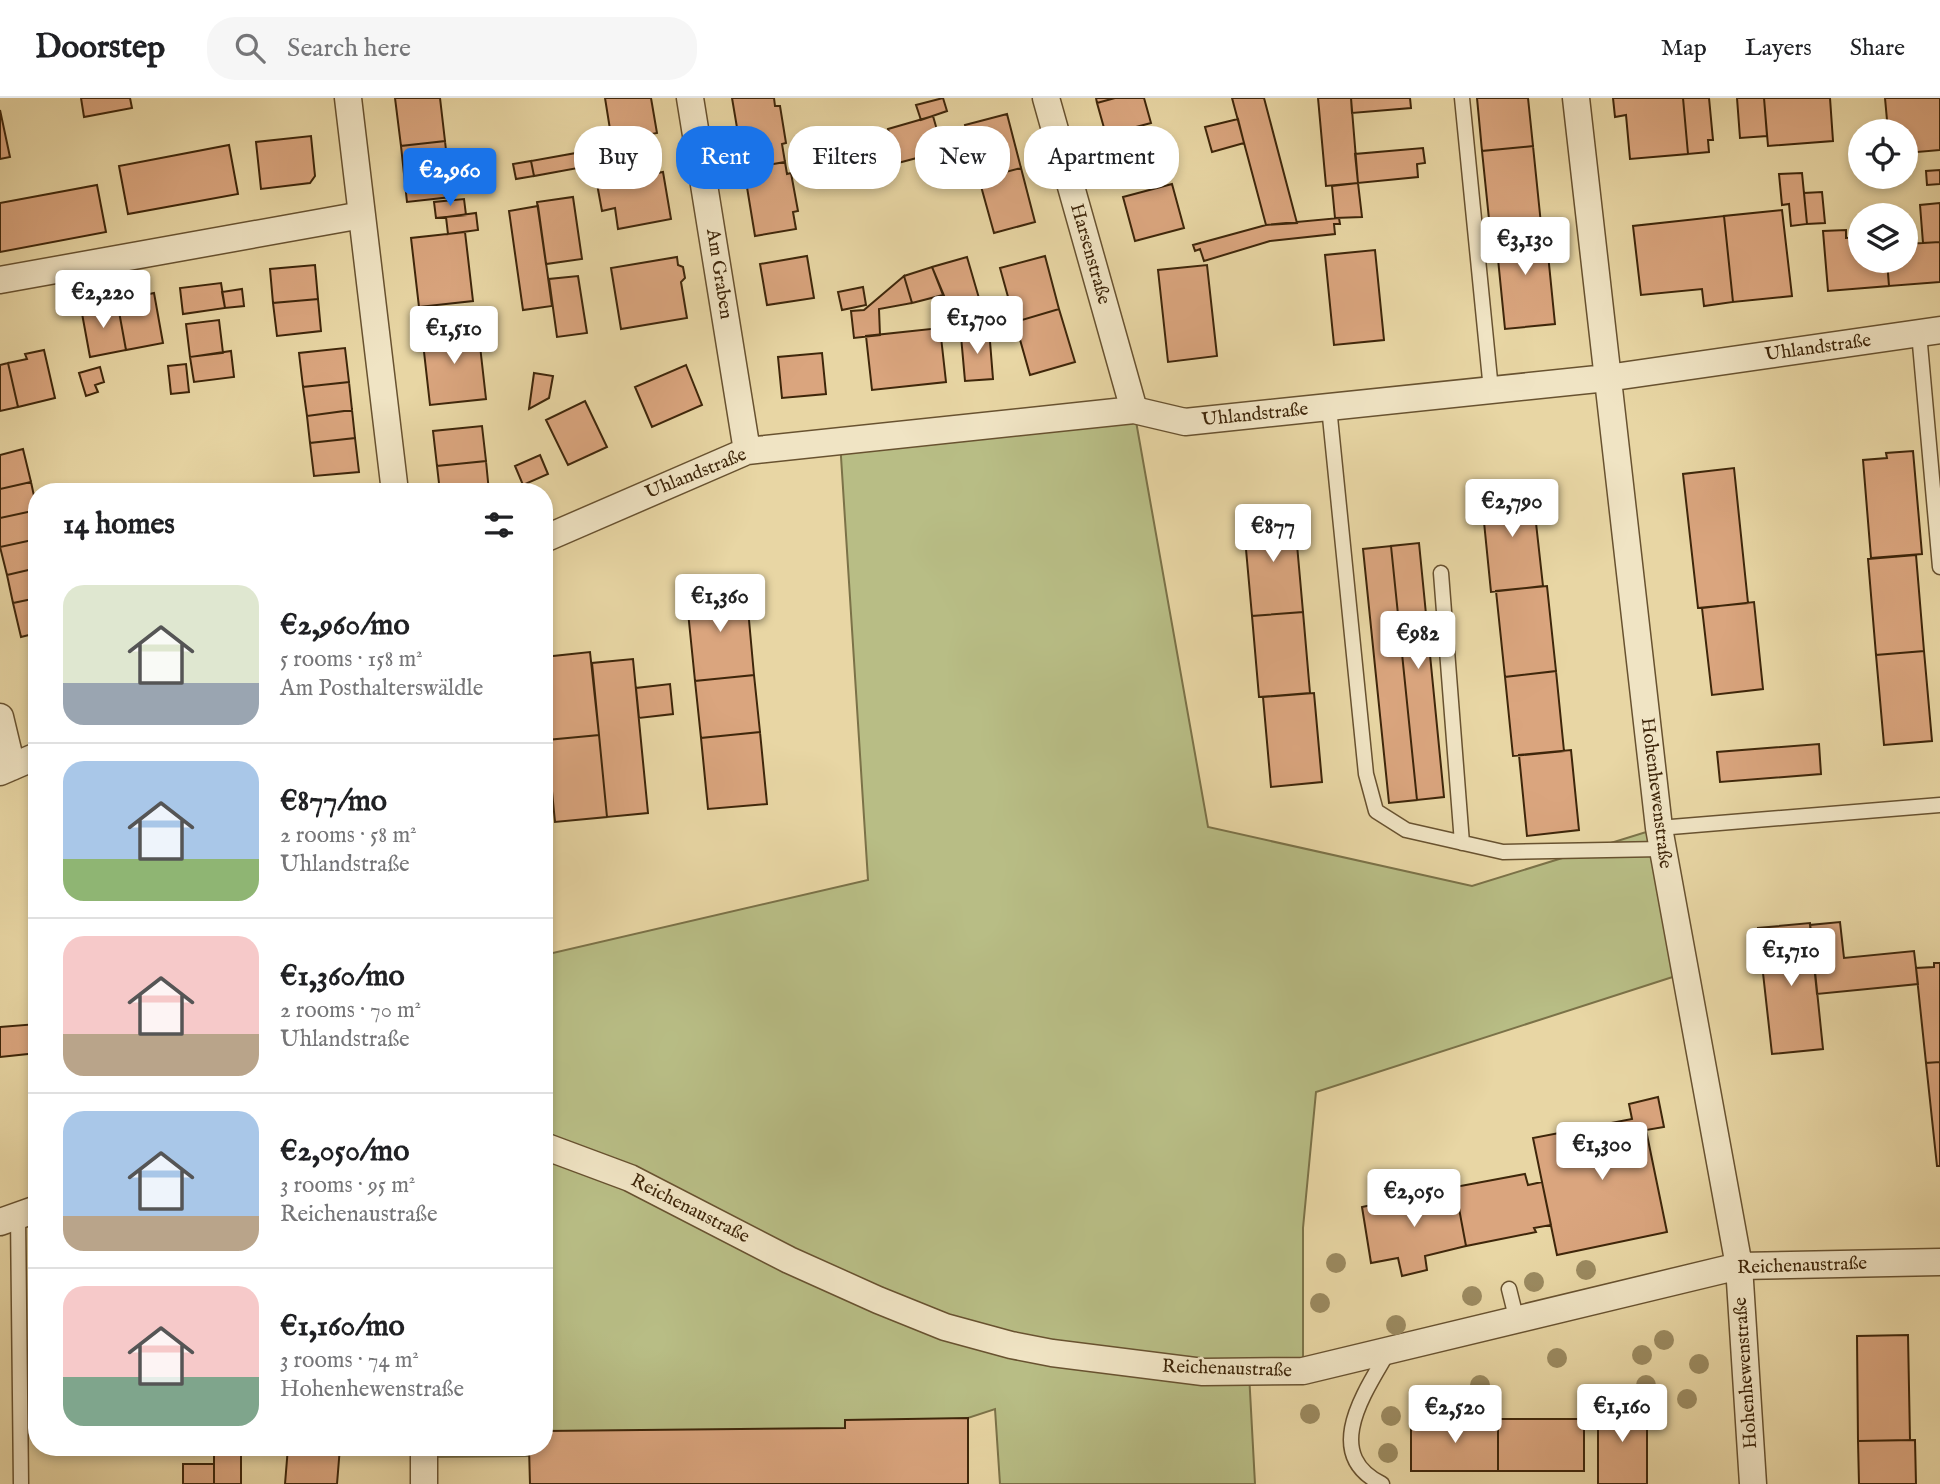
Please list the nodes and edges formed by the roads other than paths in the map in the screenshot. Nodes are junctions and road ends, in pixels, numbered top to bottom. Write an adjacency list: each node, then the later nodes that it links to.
1 (348, 98): 6 (street)
2 (690, 98): 13 (street, Am Graben)
3 (1046, 98): 12 (street, Harsenstraße)
4 (1462, 98): 10 (lane)
5 (1576, 98): 9 (street, Hohenhewenstraße)
6 (362, 215): 7 (street); 14 (street)
7 (0, 280)
8 (1930, 332): 9 (street, Uhlandstraße); 16 (lane)
9 (1607, 378): 10 (street, Uhlandstraße); 22 (street, Hohenhewenstraße)
10 (1491, 390): 11 (street, Uhlandstraße)
11 (1329, 407): 12 (street, Uhlandstraße); 23 (lane)
12 (1134, 410): 13 (street, Uhlandstraße)
13 (747, 450): 15 (street, Uhlandstraße)
14 (394, 483)
15 (553, 535)
16 (1940, 567)
17 (1441, 573): 23 (lane)
18 (0, 717): 20 (street)
19 (28, 760): 20 (street)
20 (6, 769)
21 (1940, 805): 22 (lane)
22 (1661, 839): 23 (lane); 27 (street, Hohenhewenstraße)
23 (1462, 842)
24 (553, 1149): 30 (street, Reichenaustraße)
25 (18, 1215): 32 (lane)
26 (1940, 1262): 27 (street, Reichenaustraße)
27 (1739, 1266): 29 (street, Reichenaustraße); 35 (street, Hohenhewenstraße)
28 (1509, 1289): 29 (lane)
29 (1517, 1321): 30 (street, Reichenaustraße)
30 (1388, 1352): 34 (lane)
31 (424, 1456): 33 (street)
32 (21, 1484)
33 (424, 1484)
34 (1382, 1484)
35 (1753, 1484)

